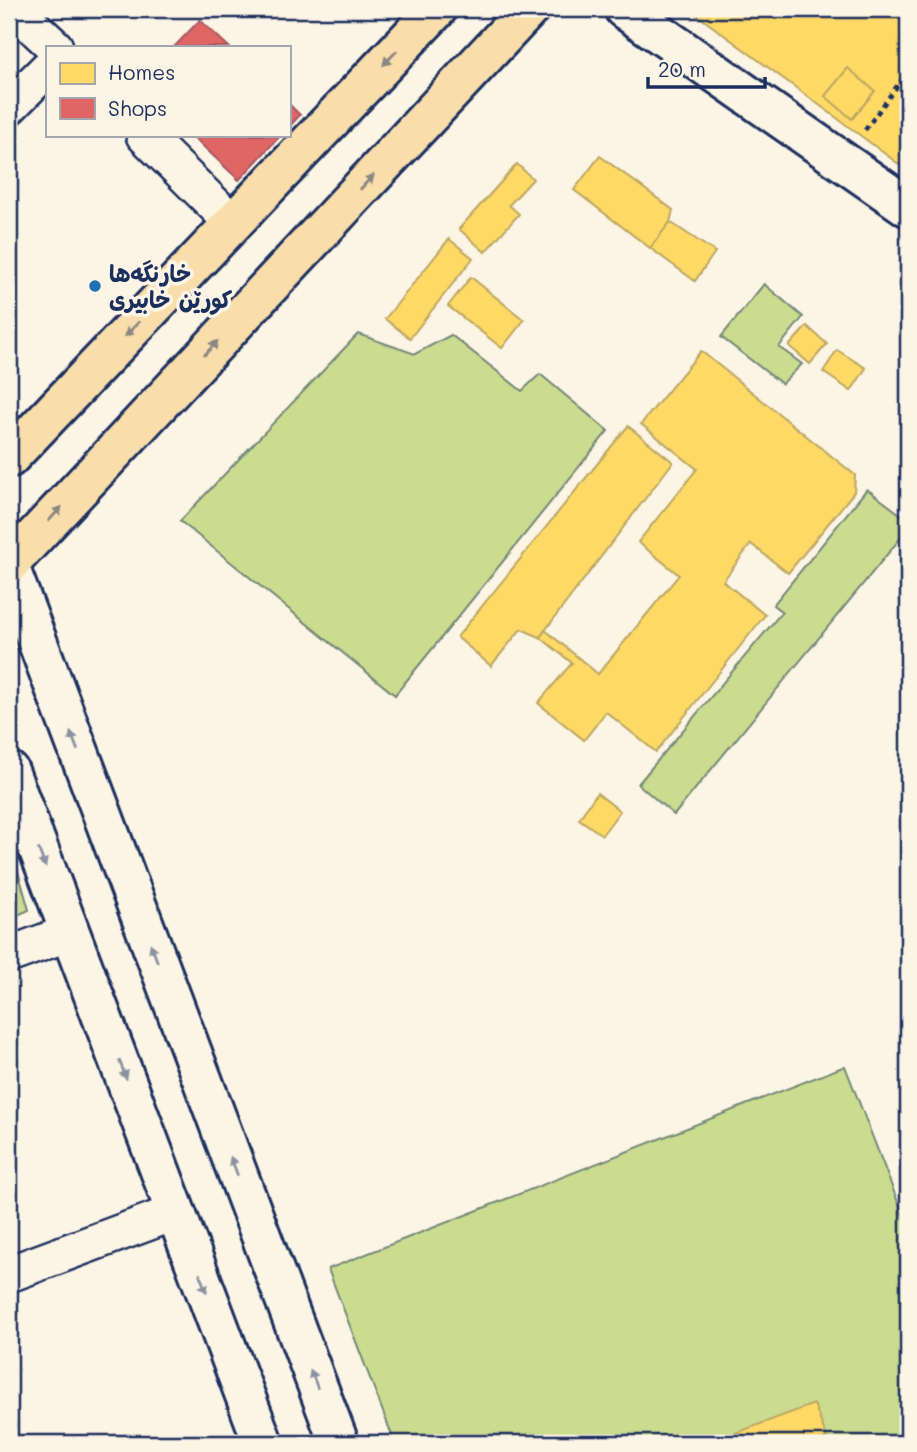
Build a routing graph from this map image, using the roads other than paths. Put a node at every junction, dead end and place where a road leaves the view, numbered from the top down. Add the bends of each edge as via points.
1 (14, 9) edge
2 (437, 9) edge
3 (530, 9) edge
4 (624, 9) edge
5 (54, 46) edge
6 (46, 70) edge
7 (9, 107) edge
8 (145, 136) edge
9 (908, 207) edge
10 (233, 223) junction
11 (9, 458) edge
12 (9, 565) edge
13 (9, 771) edge
14 (71, 932) junction
15 (9, 955) edge
16 (176, 1212) junction
17 (9, 1274) edge
18 (263, 1443) edge
19 (338, 1443) edge

1 - 5 street
2 -> 10 main road
12 -> 3 main road
4 - 9 main road
6 - 7 street
8 - 10 street
10 -> 11 main road
19 -> 12 main road
13 -> 14 main road
14 - 15 street
14 -> 16 main road
16 - 17 street
16 -> 18 main road

